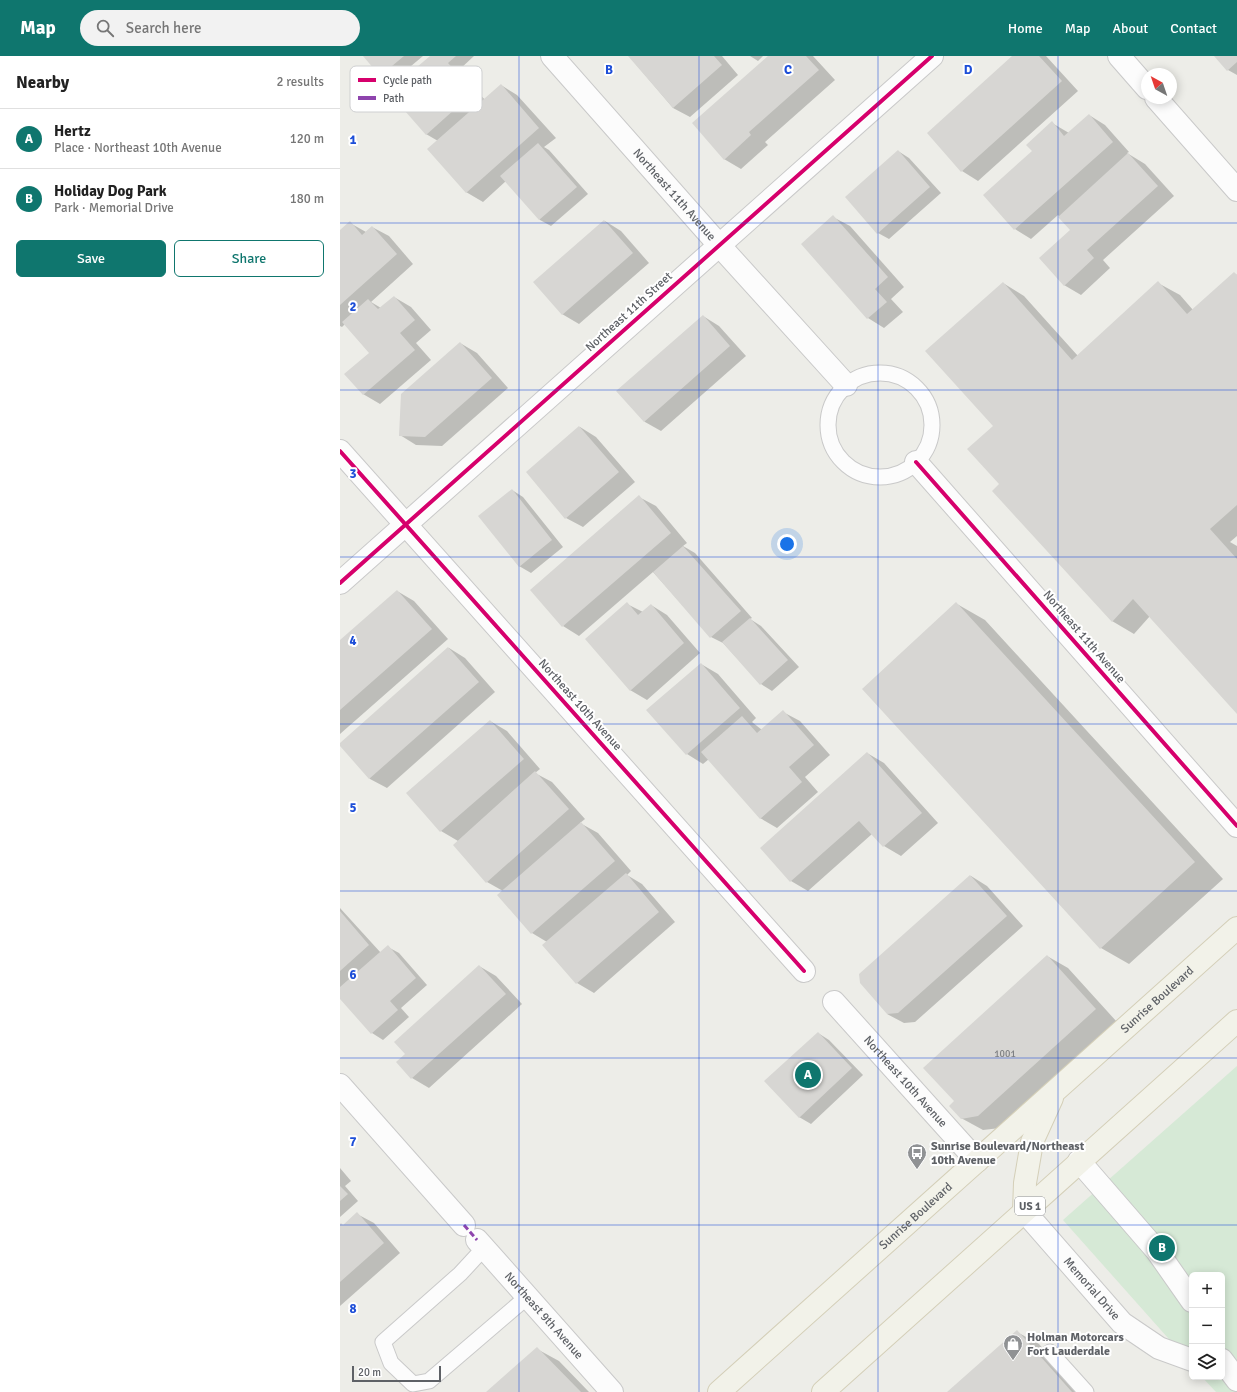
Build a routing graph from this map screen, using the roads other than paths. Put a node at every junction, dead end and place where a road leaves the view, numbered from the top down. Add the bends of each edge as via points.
1 (552, 56) edge
2 (932, 56) edge
3 (1119, 56) edge
4 (1141, 81) edge
5 (1161, 104) edge
6 (1237, 190) edge
7 (719, 245) junction
8 (846, 385) junction
9 (340, 451) edge
10 (916, 462) junction
11 (406, 525) junction
12 (340, 583) edge
13 (1237, 826) edge
14 (1237, 928) edge
15 (804, 971) dead end
16 (834, 1002) dead end
17 (1237, 1021) edge
18 (340, 1085) edge
19 (1056, 1090) junction
20 (977, 1161) junction
21 (1079, 1161) junction
22 (1024, 1212) junction
23 (475, 1238) junction
24 (527, 1297) junction
25 (1189, 1297) edge
26 (1050, 1352) dead end
27 (1189, 1360) edge
28 (1225, 1366) edge
29 (1237, 1380) edge
30 (727, 1388) edge
31 (612, 1392) edge
32 (823, 1392) edge
33 (1086, 1392) edge

1 - 7 street, Northeast 11th Avenue
2 - 7 street, Northeast 11th Street
3 - 4 street
5 - 6 street
7 - 8 street, Northeast 11th Avenue
7 - 11 street, Northeast 11th Street
8 - 10 lane via 862,376 879,373 897,375 912,384 924,397 931,413 932,431 926,448
8 - 10 lane via 829,413 828,430 832,446 842,460 855,470 870,476 887,476 902,471
9 - 11 street, Northeast 10th Avenue
10 - 13 street, Northeast 11th Avenue
11 - 12 street, Northeast 11th Street
11 - 15 street, Northeast 10th Avenue
14 - 19 main road, Sunrise Boulevard
16 - 20 street, Northeast 10th Avenue
17 - 21 main road, US 1
18 - 23 street, Northeast 9th Avenue
19 - 20 main road, Sunrise Boulevard
19 - 22 main road via 1032,1142 1025,1183
20 - 30 main road, Sunrise Boulevard
21 - 22 main road, US 1
21 - 25 street via 1157,1252
22 - 27 street, Memorial Drive via 1122,1323 1159,1348
22 - 32 main road, US 1
23 - 24 street, Northeast 9th Avenue
23 - 24 lane via 460,1274 383,1342 391,1363 413,1384 429,1381
24 - 31 street, Northeast 9th Avenue
26 - 33 lane
28 - 29 street

